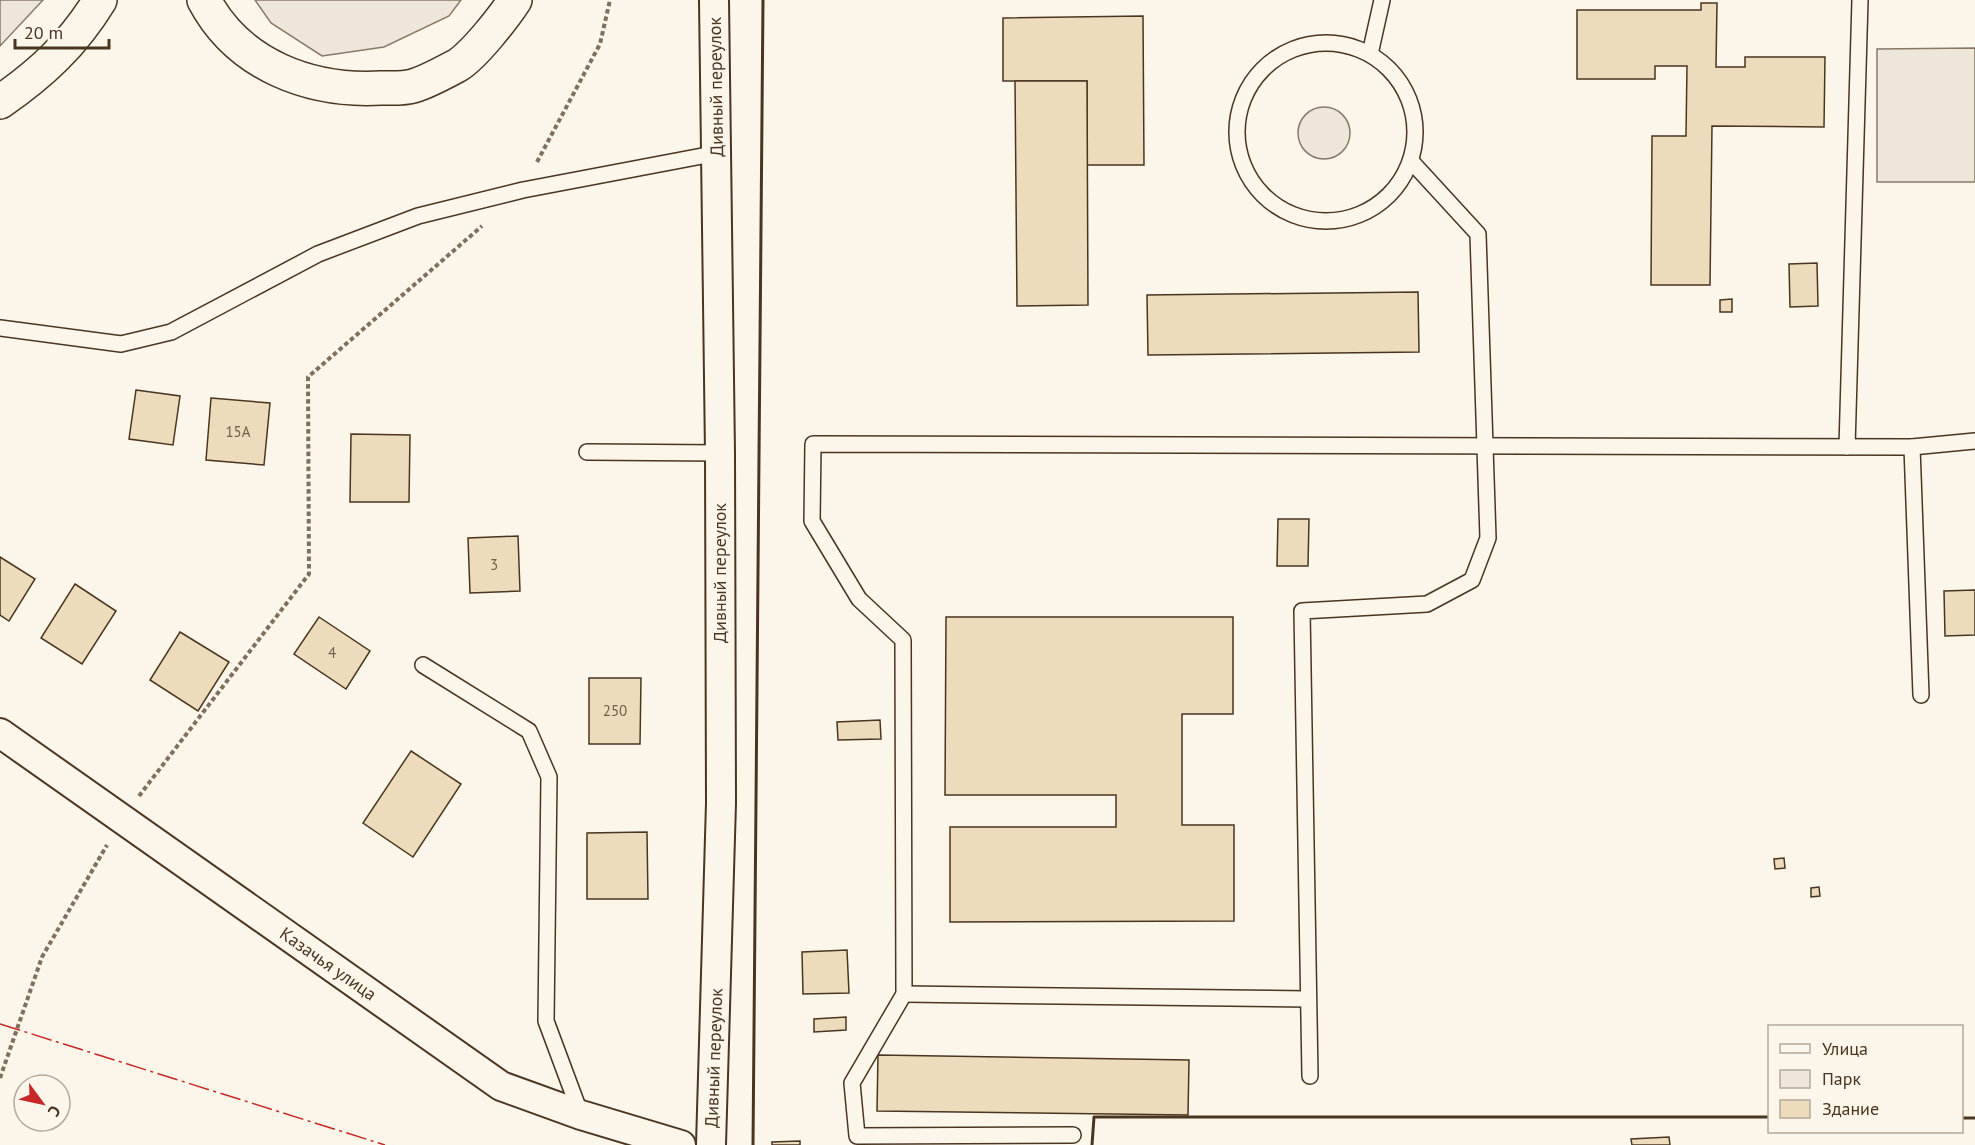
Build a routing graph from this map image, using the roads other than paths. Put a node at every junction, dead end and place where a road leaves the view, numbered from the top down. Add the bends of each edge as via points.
1 (100, 0) edge
2 (204, 0) edge
3 (515, 0) edge
4 (714, 0) edge
5 (1382, 0) edge
6 (1860, 0) edge
7 (1370, 54) junction
8 (0, 102) edge
9 (718, 153) junction
10 (1410, 161) junction
11 (0, 328) edge
12 (1975, 441) edge
13 (1484, 447) junction
14 (1847, 447) junction
15 (1912, 447) junction
16 (587, 452) dead end
17 (720, 453) junction
18 (423, 665) dead end
19 (1921, 695) dead end
20 (0, 733) edge
21 (904, 994) junction
22 (1308, 999) junction
23 (1310, 1076) dead end
24 (581, 1115) junction
25 (1073, 1135) dead end
26 (681, 1145) edge
27 (711, 1145) edge

1 - 8 main road via 86,23 38,76
2 - 3 main road via 212,14 250,53 295,79 348,90 412,86 460,64
4 - 9 street, Дивный переулок
5 - 7 lane
6 - 14 lane
7 - 10 lane via 1394,74 1409,100 1415,130
7 - 10 lane via 1341,44 1310,44 1280,55 1256,75 1241,103 1236,134 1242,164 1258,191 1282,211 1311,221 1343,221 1372,209 1396,189
9 - 11 lane via 523,190 418,216 318,254 171,332 121,344
9 - 17 street, Дивный переулок
10 - 13 lane via 1478,234
12 - 15 lane
13 - 14 lane
13 - 21 lane via 813,444 812,521 859,599 903,640
13 - 22 lane via 1488,538 1472,580 1427,604 1302,611
14 - 15 lane
15 - 19 lane
16 - 17 lane
17 - 27 street, Дивный переулок via 721,803
18 - 24 lane via 529,731 549,777 546,1021
20 - 24 street, Казачья улица via 501,1086
21 - 22 lane
21 - 25 lane via 852,1083 857,1136
22 - 23 lane
24 - 26 street, Казачья улица

